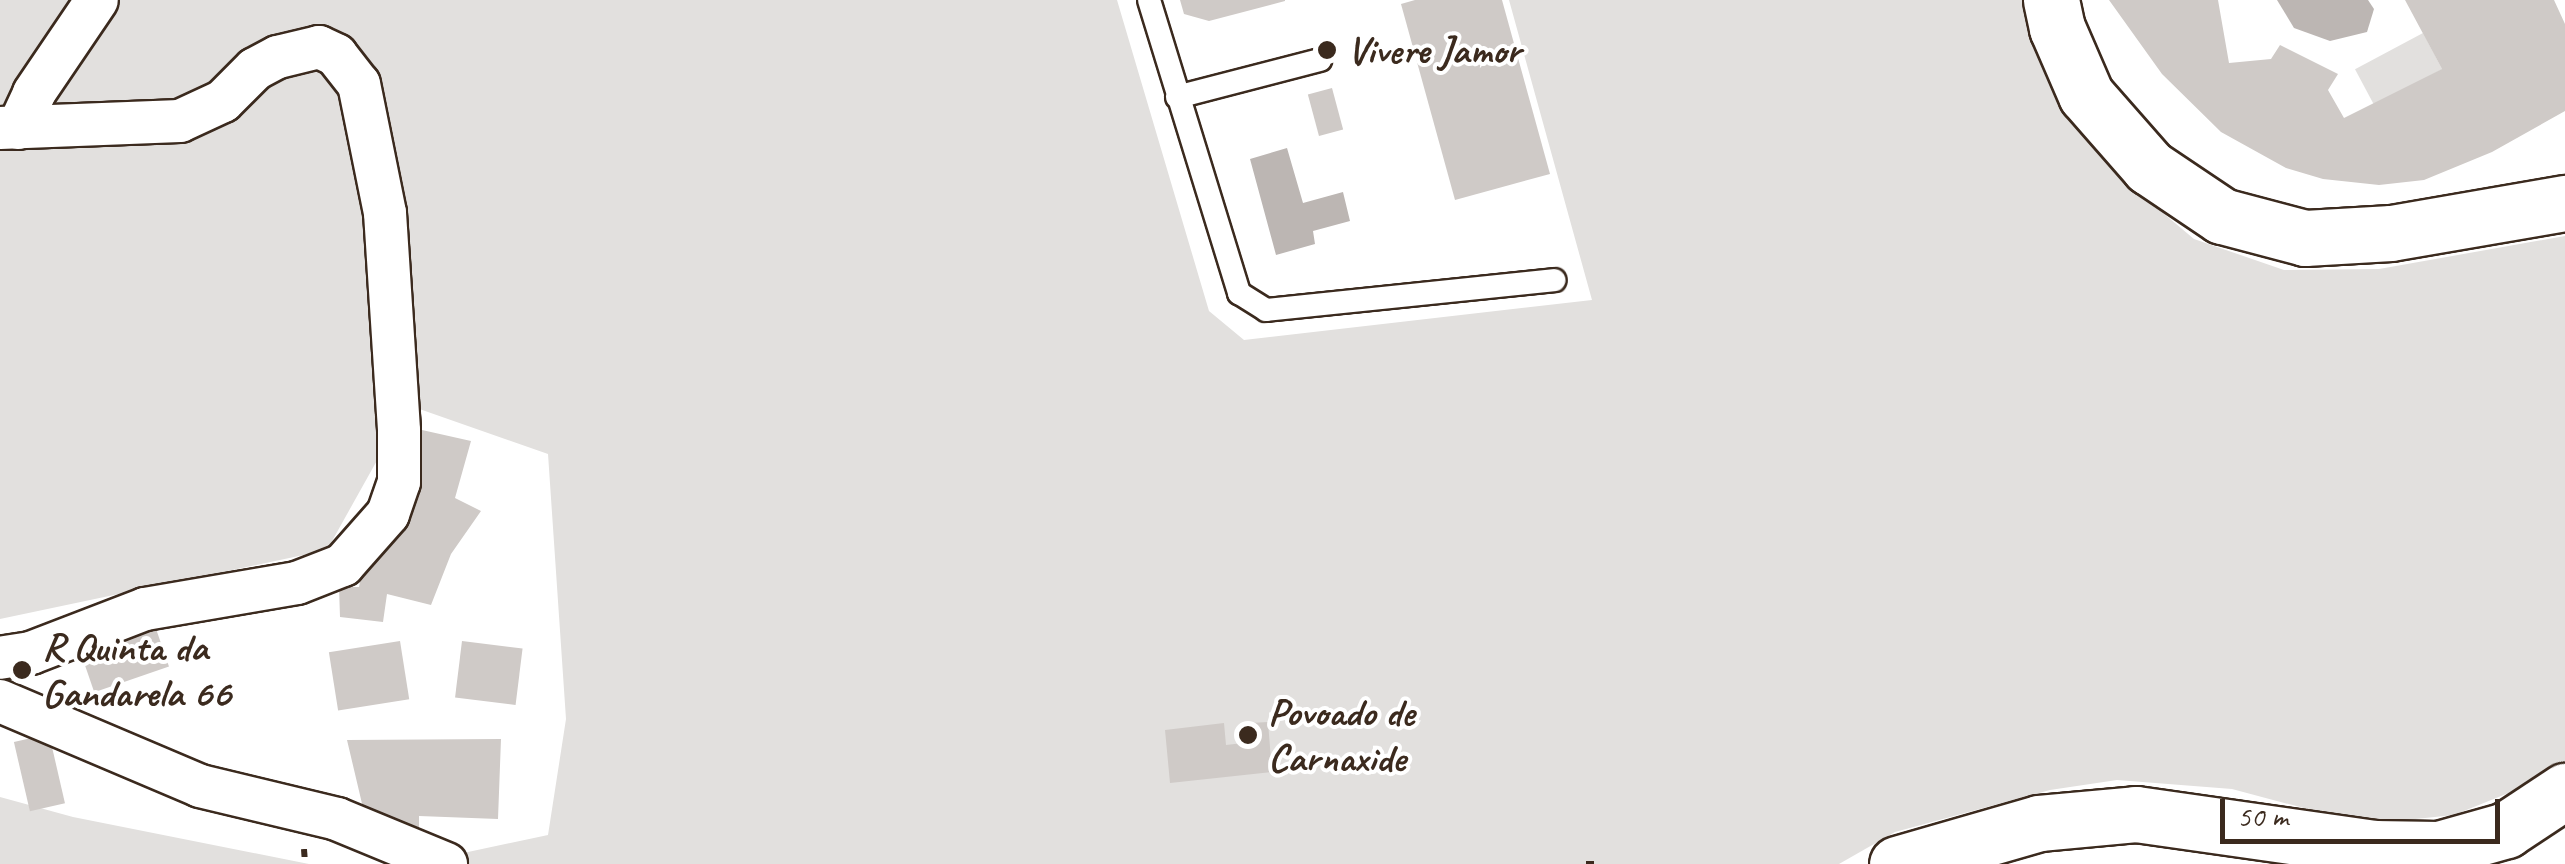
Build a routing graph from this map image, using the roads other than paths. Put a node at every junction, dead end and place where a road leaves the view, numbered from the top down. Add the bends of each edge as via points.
1 (98, 0) edge
2 (1149, 0) edge
3 (2051, 0) edge
4 (1320, 60) dead end
5 (1177, 97) junction
6 (9, 128) edge
7 (2565, 203) edge
8 (1554, 280) dead end
9 (0, 658) edge
10 (0, 701) edge
11 (2565, 791) edge
12 (446, 864) edge
13 (1897, 864) edge

1 - 6 street
2 - 5 lane
3 - 7 street via 2086,95 2149,167 2222,216 2304,238 2391,233
4 - 5 lane
5 - 8 lane via 1240,292 1266,310
6 - 9 street via 180,121 224,101 255,69 278,58 320,47 336,55 359,84 384,213 399,482 388,514 343,566 297,583 145,609 30,654
10 - 12 street via 200,786 337,820
11 - 13 street via 2506,830 2439,849 2374,848 2136,814 2039,823

